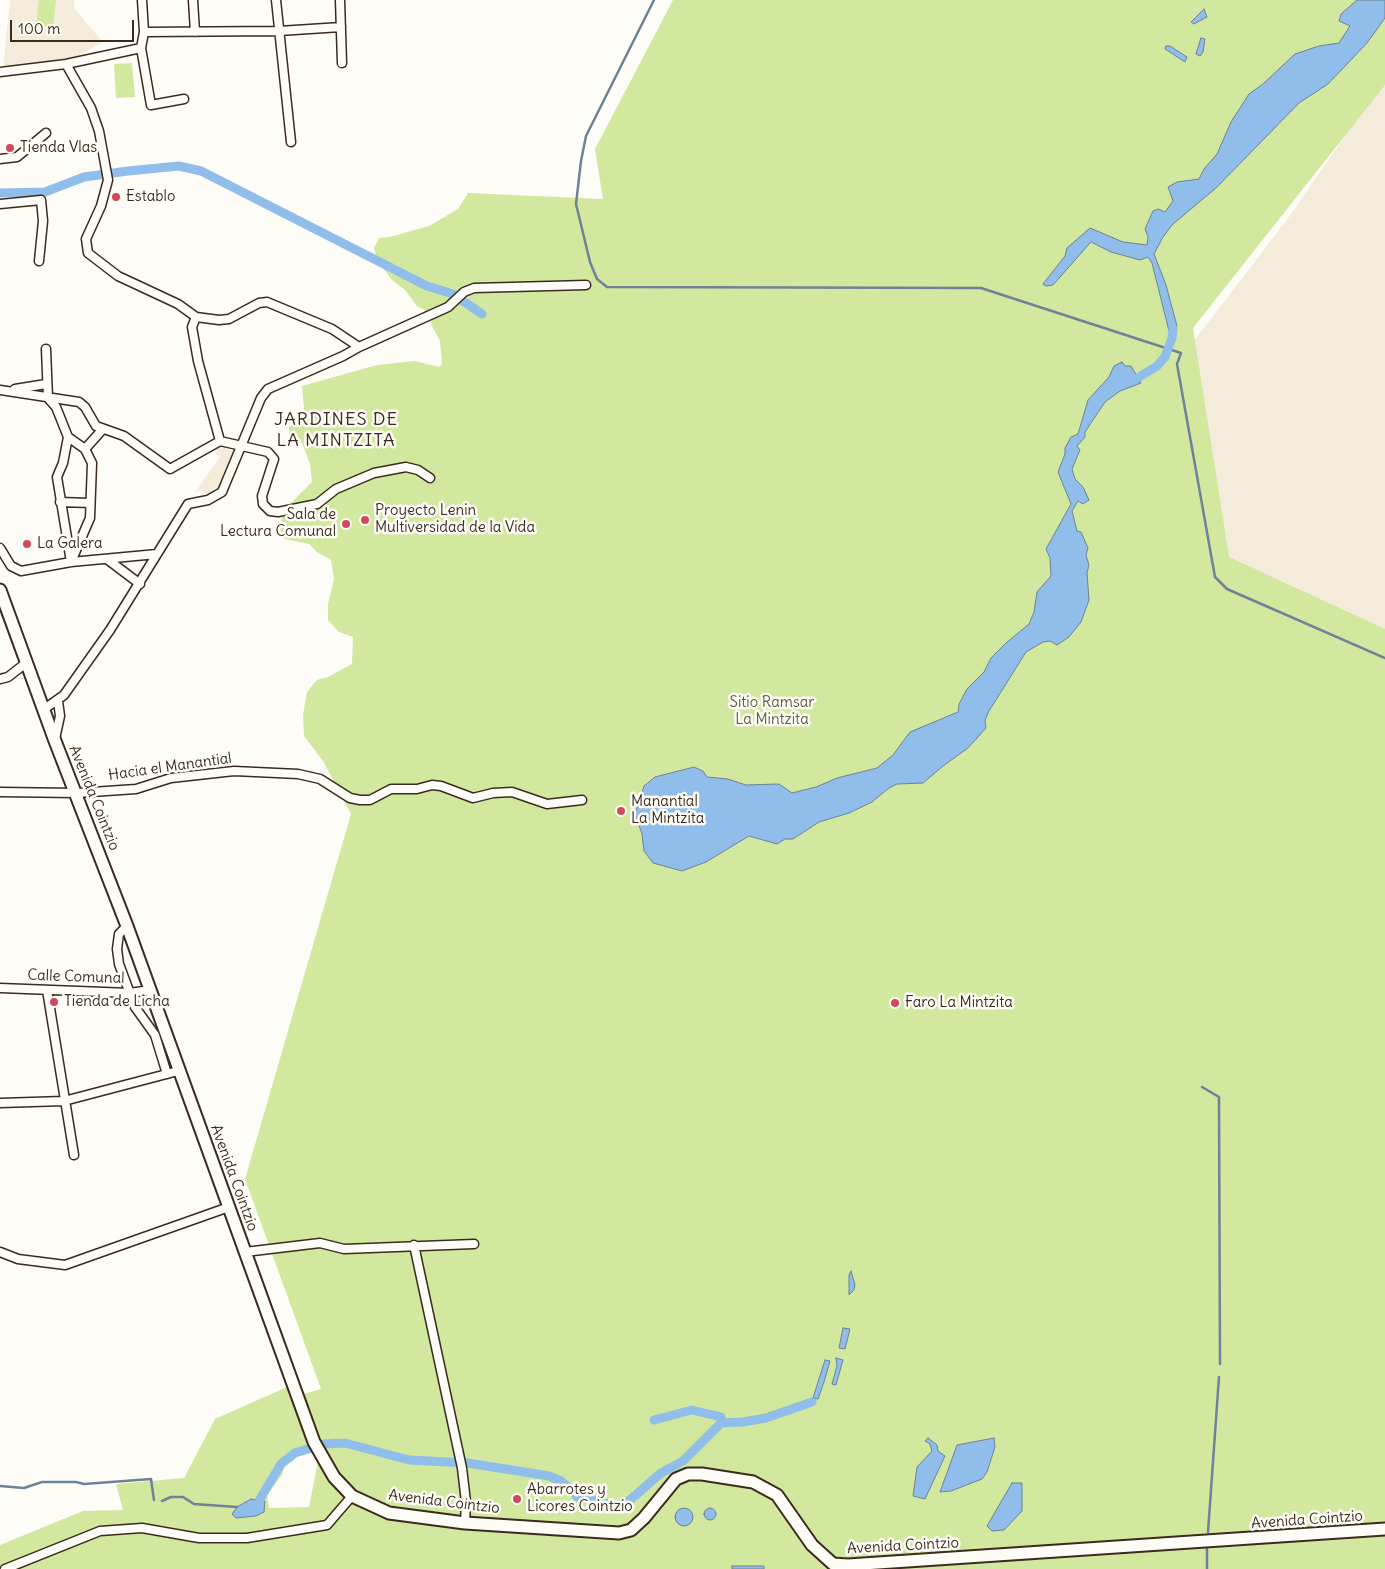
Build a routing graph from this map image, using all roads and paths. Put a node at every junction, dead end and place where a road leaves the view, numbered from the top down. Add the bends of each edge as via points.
1 (142, 0) edge
2 (194, 0) edge
3 (276, 0) edge
4 (340, 0) edge
5 (341, 27) junction
6 (279, 31) junction
7 (144, 32) junction
8 (195, 32) junction
9 (141, 48) junction
10 (342, 63) dead end
11 (66, 64) junction
12 (0, 72) edge
13 (184, 99) dead end
14 (46, 133) dead end
15 (291, 142) dead end
16 (0, 159) edge
17 (0, 204) edge
18 (39, 261) dead end
19 (586, 285) dead end
20 (196, 317) junction
21 (359, 347) junction
22 (46, 349) dead end
23 (46, 384) junction
24 (4, 390) edge
25 (48, 398) junction
26 (102, 430) junction
27 (68, 437) junction
28 (220, 441) junction
29 (242, 446) junction
30 (85, 449) junction
31 (430, 478) dead end
32 (60, 502) junction
33 (90, 502) junction
34 (0, 548) edge
35 (157, 554) junction
36 (107, 559) junction
37 (71, 562) junction
38 (140, 584) junction
39 (0, 590) edge
40 (26, 663) junction
41 (0, 679) edge
42 (58, 701) junction
43 (44, 710) junction
44 (55, 741) junction
45 (0, 792) edge
46 (77, 793) junction
47 (582, 800) dead end
48 (128, 926) junction
49 (0, 988) edge
50 (47, 990) junction
51 (150, 990) junction
52 (130, 993) junction
53 (173, 1073) junction
54 (64, 1101) junction
55 (0, 1102) edge
56 (74, 1154) dead end
57 (229, 1207) junction
58 (474, 1244) dead end
59 (414, 1245) junction
60 (0, 1252) edge
61 (245, 1252) junction
62 (352, 1496) junction
63 (466, 1523) junction
64 (1385, 1529) edge
65 (5, 1569) edge

1 - 7 street
2 - 8 street
3 - 6 street
4 - 5 street
5 - 6 street
5 - 10 street
6 - 8 street
6 - 15 street
7 - 8 street
7 - 9 street
9 - 11 street
9 - 13 street via 151,105
11 - 12 street
11 - 20 street via 91,108 99,131 106,174 100,206 86,239 88,253 118,276 178,304
14 - 16 street via 17,157
17 - 18 street via 41,200 43,221
19 - 21 street via 474,288 448,307
20 - 21 street via 219,320 267,302 332,329
20 - 28 street via 192,327 198,361
21 - 29 street via 268,388 260,398
22 - 23 street
23 - 24 street
23 - 25 street
24 - 25 street
25 - 26 street via 79,402
25 - 27 street via 56,407
26 - 28 street via 124,436 170,469
26 - 30 street
27 - 30 street
27 - 32 street via 57,476
28 - 29 street
29 - 31 street via 268,452 274,459 262,496 263,504 270,511 317,504 336,489 374,473 406,467
29 - 35 street via 222,492 208,500 188,504
30 - 33 street via 92,463
32 - 33 street
32 - 37 street
33 - 37 street via 87,530
34 - 37 street via 10,566 21,571
35 - 36 street
35 - 38 street
36 - 37 street
36 - 38 street
38 - 42 street
39 - 40 main road, Avenida Cointzio
40 - 41 street
40 - 43 main road, Avenida Cointzio
42 - 43 street
42 - 44 street via 60,716
43 - 44 main road, Avenida Cointzio
44 - 46 main road, Avenida Cointzio
45 - 46 street, Hacia el Manantial
46 - 47 street, Hacia el Manantial via 136,789 171,778 234,771 298,774 320,779 350,798 360,800 370,800 391,789 432,786 441,786 473,798 512,792 547,804
46 - 48 main road, Avenida Cointzio
48 - 51 main road, Avenida Cointzio
48 - 52 street via 119,934 117,949
49 - 50 street, Calle Comunal
50 - 52 street, Calle Comunal
50 - 54 street
51 - 52 street, Calle Comunal
51 - 53 main road, Avenida Cointzio
52 - 53 street
53 - 54 street
53 - 57 main road, Avenida Cointzio
54 - 55 street
54 - 56 street
57 - 60 street via 65,1265 18,1260
57 - 61 main road, Avenida Cointzio
58 - 59 street
59 - 61 street via 344,1249 320,1243
59 - 63 street via 462,1468
61 - 62 main road, Avenida Cointzio via 316,1446 334,1477
62 - 63 main road, Avenida Cointzio via 390,1513
62 - 65 street via 327,1525 247,1538 199,1538 142,1528 100,1531
63 - 64 main road, Avenida Cointzio via 619,1533 630,1530 644,1518 676,1479 688,1474 702,1474 754,1482 777,1495 812,1545 833,1564

